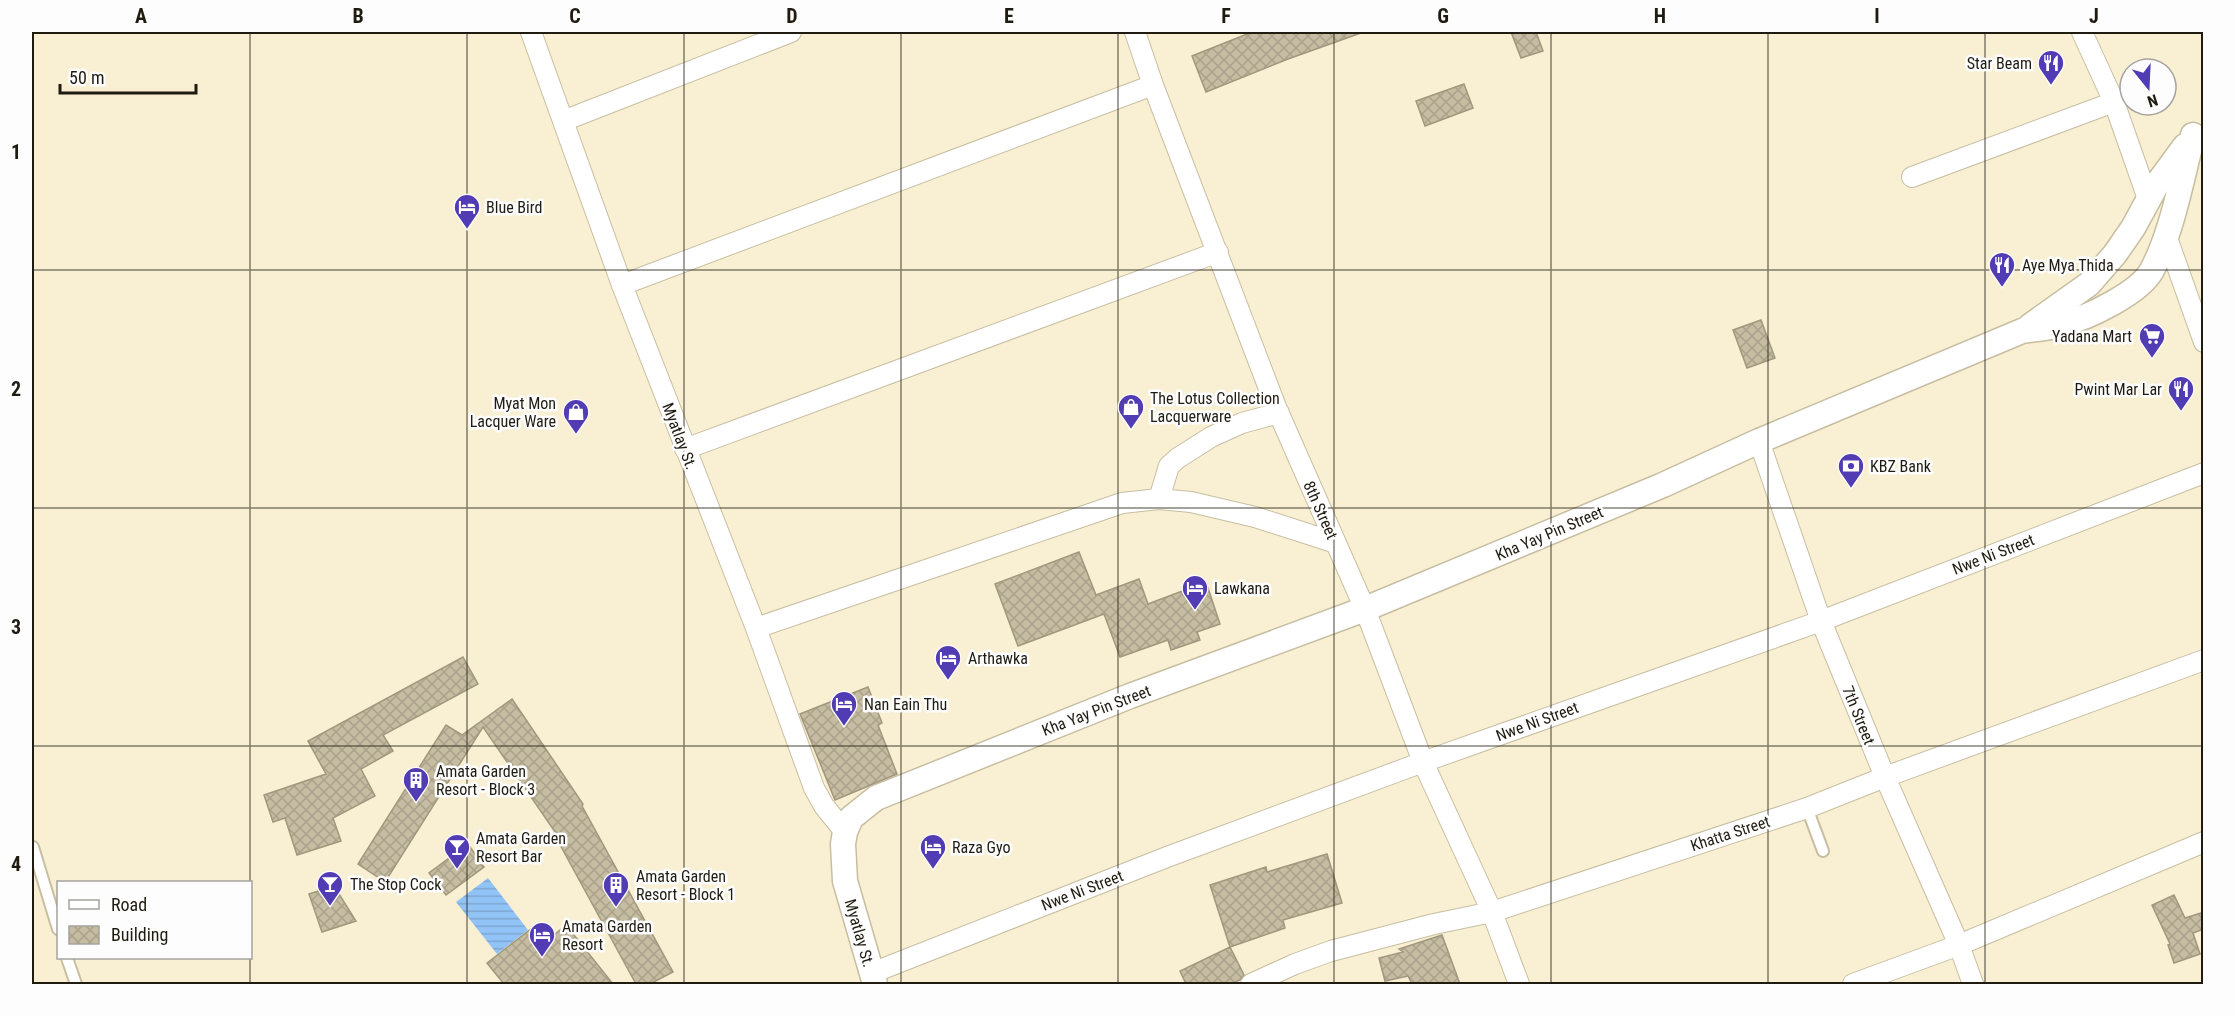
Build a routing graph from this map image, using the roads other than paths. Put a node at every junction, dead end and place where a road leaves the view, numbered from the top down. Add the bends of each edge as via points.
1 (531, 32) edge
2 (792, 32) edge
3 (1135, 32) edge
4 (2082, 32) edge
5 (1153, 84) junction
6 (2114, 102) junction
7 (563, 121) junction
8 (2198, 129) edge
9 (1912, 177) dead end
10 (2148, 199) junction
11 (2166, 235) junction
12 (1218, 252) junction
13 (622, 285) junction
14 (2198, 309) edge
15 (2022, 331) junction
16 (2204, 342) edge
17 (1279, 412) junction
18 (1759, 441) junction
19 (685, 449) junction
20 (2204, 473) edge
21 (1159, 499) junction
22 (1336, 543) junction
23 (1365, 609) junction
24 (1821, 621) junction
25 (756, 628) junction
26 (2204, 660) edge
27 (1424, 762) junction
28 (1885, 777) junction
29 (1807, 807) junction
30 (845, 832) junction
31 (2204, 842) edge
32 (33, 847) dead end
33 (1823, 851) dead end
34 (1492, 912) junction
35 (57, 926) edge
36 (1959, 945) junction
37 (68, 959) edge
38 (872, 981) edge
39 (76, 984) edge
40 (1251, 984) edge
41 (1519, 984) edge
42 (1853, 984) edge
43 (1973, 984) edge

1 - 7 street, Myatlay St.
2 - 7 street
3 - 5 street, 8th Street
4 - 6 street
5 - 12 street, 8th Street
5 - 13 street
6 - 9 street
6 - 10 street
7 - 13 street, Myatlay St.
8 - 10 street
8 - 11 street, Kha Yay Pin Street
10 - 15 street via 2115,254 2089,284
11 - 14 street
11 - 15 street, Kha Yay Pin Street via 2151,272 2115,302 2079,320
12 - 17 street, 8th Street
12 - 19 street
13 - 19 street, Myatlay St.
14 - 16 street
15 - 18 street, Kha Yay Pin Street
17 - 21 street via 1211,437 1178,458 1169,466
17 - 22 street, 8th Street
18 - 23 street, Kha Yay Pin Street via 1664,485
18 - 24 street, 7th Street
19 - 25 street, Myatlay St.
20 - 24 street, Nwe Ni Street
21 - 22 street via 1255,517
21 - 25 street via 1122,503
22 - 23 street, 8th Street
23 - 27 street, 8th Street
23 - 30 street, Kha Yay Pin Street via 893,789 864,806 851,818
24 - 27 street, Nwe Ni Street
24 - 28 street, 7th Street
25 - 30 street, Myatlay St. via 814,788
26 - 28 street, Khatta Street
27 - 34 street, 8th Street
27 - 38 street, Nwe Ni Street via 1145,866
28 - 29 street, Khatta Street
28 - 36 street, 7th Street
29 - 33 lane
29 - 34 street, Khatta Street
30 - 38 street, Myatlay St. via 845,881
31 - 36 street
32 - 35 lane
34 - 40 street, Khatta Street via 1331,951
34 - 41 street, 8th Street
36 - 42 street
36 - 43 street, 7th Street
37 - 39 lane

